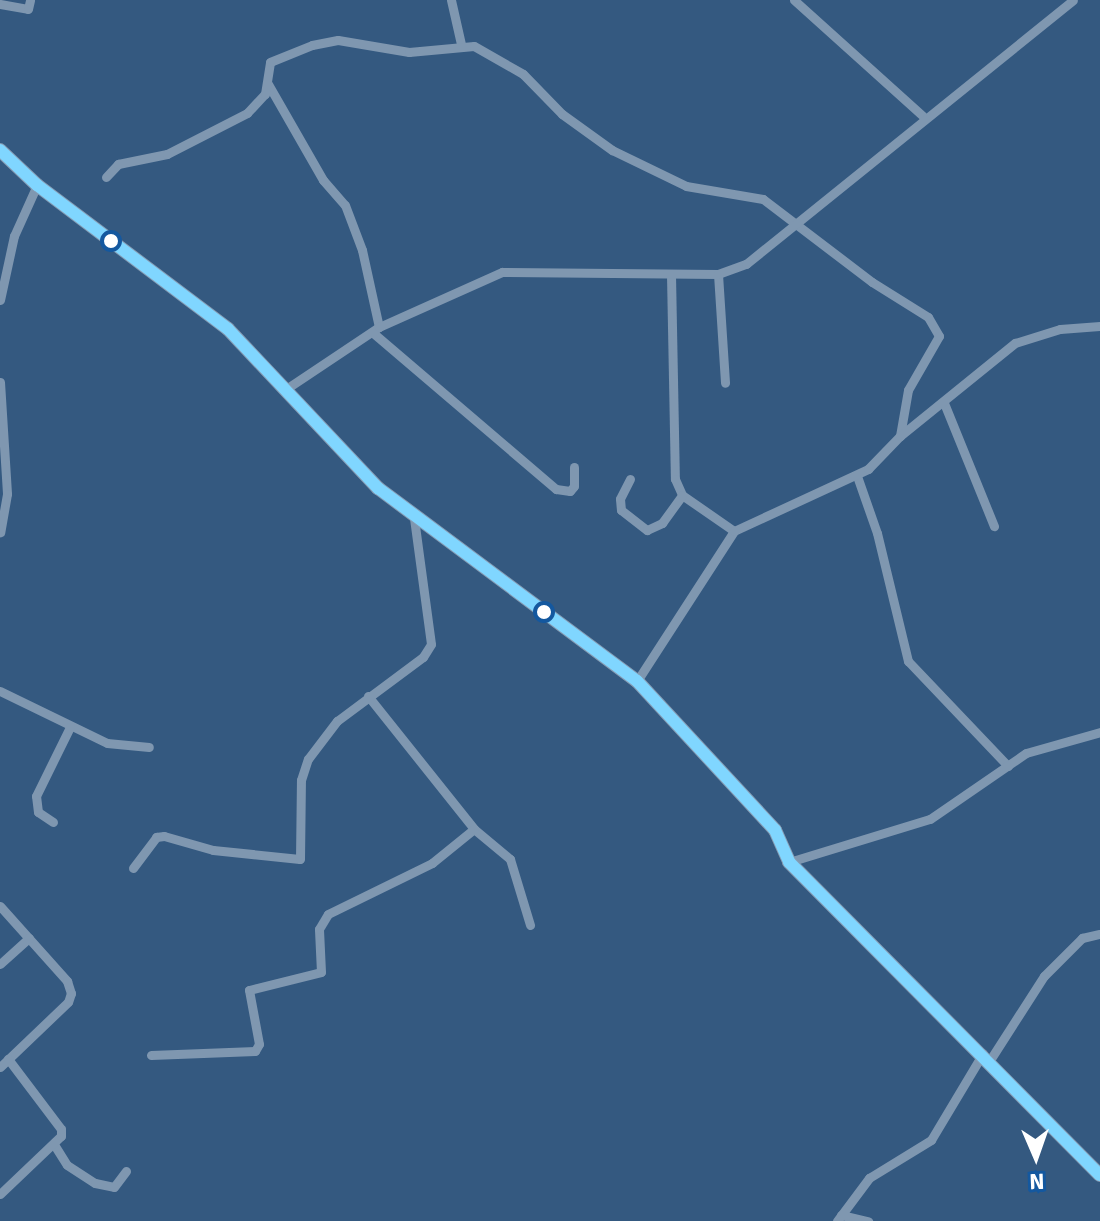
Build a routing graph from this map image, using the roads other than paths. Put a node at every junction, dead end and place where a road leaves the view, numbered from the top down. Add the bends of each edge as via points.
1 (30, 0) edge
2 (451, 0) edge
3 (794, 0) edge
4 (1073, 0) edge
5 (0, 4) edge
6 (461, 44) junction
7 (268, 84) junction
8 (923, 116) junction
9 (0, 150) edge
10 (106, 177) dead end
11 (37, 185) junction
12 (794, 221) junction
13 (718, 274) junction
14 (671, 275) junction
15 (0, 300) edge
16 (1100, 326) edge
17 (376, 329) junction
18 (0, 382) edge
19 (725, 383) dead end
20 (286, 389) junction
21 (944, 403) junction
22 (900, 436) junction
23 (574, 467) dead end
24 (857, 476) junction
25 (630, 479) dead end
26 (682, 495) junction
27 (414, 518) junction
28 (994, 526) dead end
29 (734, 531) junction
30 (0, 532) edge
31 (637, 681) junction
32 (0, 691) edge
33 (368, 696) junction
34 (70, 727) junction
35 (1100, 732) edge
36 (149, 747) dead end
37 (1008, 766) junction
38 (53, 822) dead end
39 (474, 829) junction
40 (789, 862) junction
41 (133, 868) dead end
42 (0, 906) edge
43 (530, 925) dead end
44 (1100, 934) edge
45 (29, 938) junction
46 (0, 964) edge
47 (151, 1055) dead end
48 (986, 1056) junction
49 (8, 1059) junction
50 (0, 1067) edge
51 (55, 1146) junction
52 (126, 1171) dead end
53 (1100, 1175) edge
54 (0, 1194) edge
55 (839, 1218) edge
56 (868, 1221) edge

1 - 5 street via 28,9
2 - 6 street
3 - 8 street
4 - 8 street
6 - 7 street via 409,52 338,40 312,45 270,62
6 - 12 street via 488,51 516,69 562,114 628,159 686,186 753,195
7 - 10 street via 254,108 238,119 167,154 118,164
7 - 17 street via 323,180 345,205 362,250
8 - 12 street
9 - 11 street
11 - 15 street via 14,236
11 - 20 street via 189,297
12 - 13 street via 746,264
12 - 22 street via 938,328 937,343 904,401
13 - 14 street
13 - 19 street
14 - 17 street via 502,272
14 - 26 street via 673,465
16 - 21 street via 1060,329 1015,343
17 - 20 street
17 - 23 street via 556,489 570,491
18 - 30 street via 7,494
20 - 27 street via 363,475
21 - 22 street
21 - 28 street
22 - 24 street
24 - 29 street
24 - 37 street via 877,533 908,661
25 - 26 street via 620,499 621,510 647,530 662,523
26 - 29 street
27 - 31 street
27 - 33 street via 431,644 423,657
29 - 31 street
31 - 40 street via 775,830
32 - 34 street
33 - 39 street
33 - 41 street via 323,735 308,759 301,780 300,859 213,850 164,836 156,837
34 - 36 street via 107,743
34 - 38 street via 36,796 38,812
35 - 37 street via 1034,748
37 - 40 street via 930,819
39 - 43 street via 500,848 515,868
39 - 47 street via 432,863 328,914 319,929 321,972 249,990 259,1044 255,1051
40 - 48 street
42 - 45 street
44 - 48 street via 1082,938 1044,976
45 - 46 street
45 - 49 street via 71,993 68,1002
48 - 53 street
48 - 55 street via 931,1140 869,1178
49 - 50 street
49 - 51 street via 61,1129
51 - 52 street via 67,1165 95,1183 114,1187
51 - 54 street
55 - 56 street

